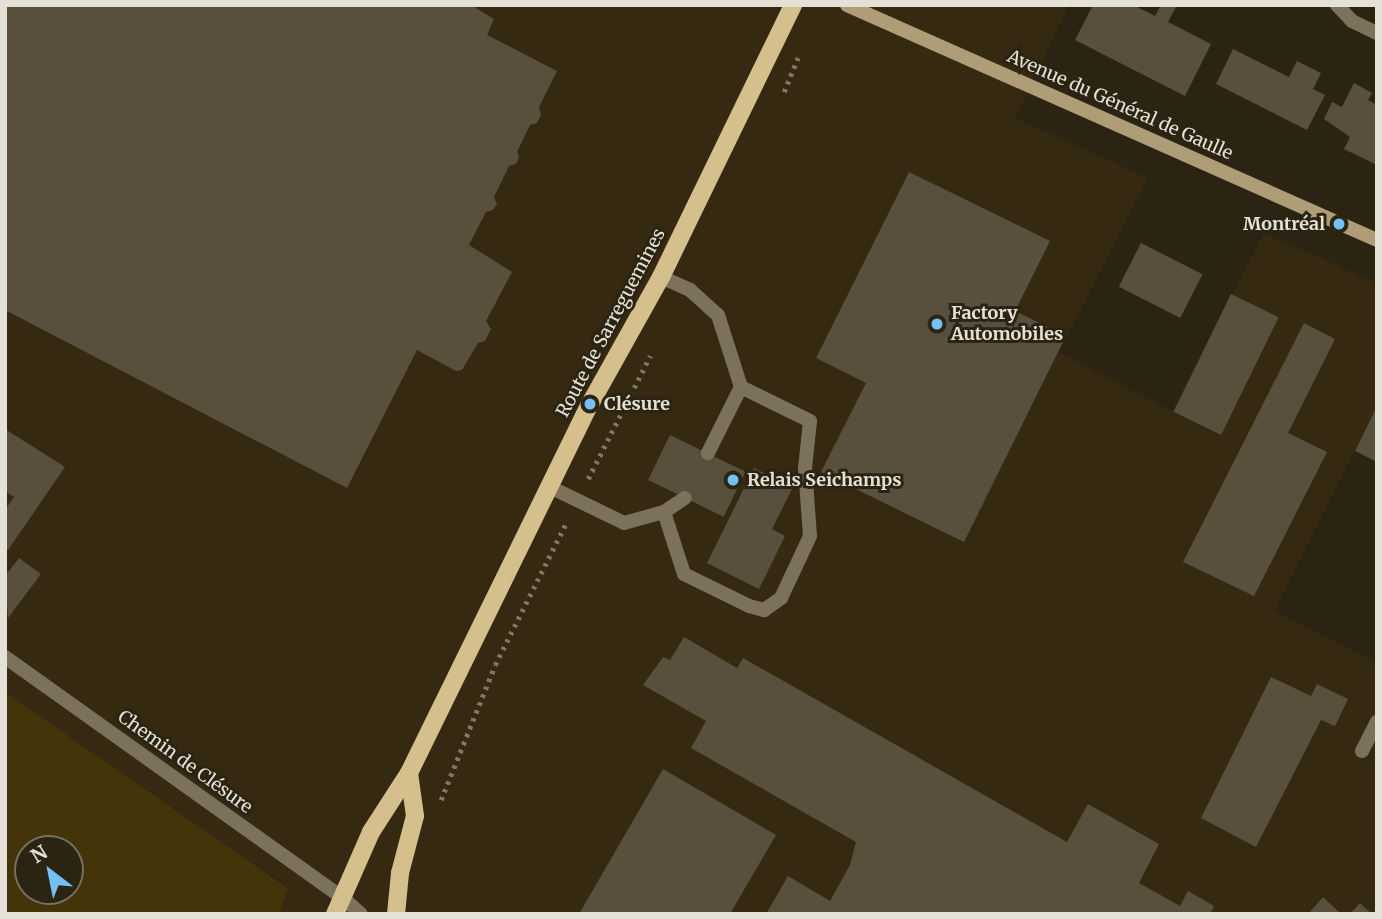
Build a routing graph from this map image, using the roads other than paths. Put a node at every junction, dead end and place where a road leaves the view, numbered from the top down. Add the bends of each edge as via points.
1 (793, 5) edge
2 (847, 5) edge
3 (1337, 5) edge
4 (1377, 33) edge
5 (1377, 240) edge
6 (661, 276) junction
7 (741, 387) junction
8 (708, 453) dead end
9 (550, 487) junction
10 (685, 498) dead end
11 (664, 512) junction
12 (5, 657) edge
13 (1377, 722) edge
14 (1362, 751) dead end
15 (409, 773) junction
16 (339, 906) edge
17 (361, 914) edge
18 (396, 914) edge

1 - 6 main road, Route de Sarreguemines
2 - 5 street, Avenue du Général de Gaulle
3 - 4 street via 1352,21
6 - 7 street via 690,290 718,315
6 - 9 main road, Route de Sarreguemines
7 - 8 street
7 - 11 street via 810,421 805,468 810,536 782,597 764,610 684,574
9 - 11 street via 624,523
9 - 15 main road, Route de Sarreguemines
10 - 11 street
12 - 16 street, Chemin de Clésure
13 - 14 street
15 - 16 main road, Route de Sarreguemines via 371,832
15 - 18 main road via 415,816 400,873
16 - 17 street, Chemin de Clésure

